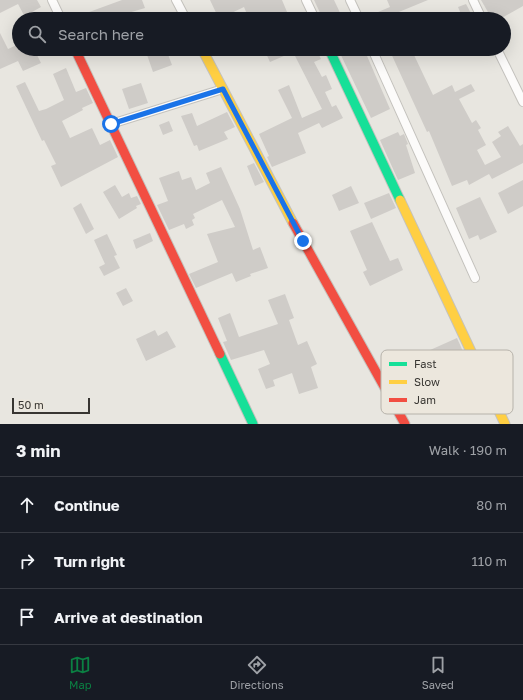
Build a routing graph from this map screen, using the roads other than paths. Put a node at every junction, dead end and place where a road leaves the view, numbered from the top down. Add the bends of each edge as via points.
1 (52, 0) edge
2 (176, 0) edge
3 (306, 0) edge
4 (350, 0) edge
5 (473, 0) edge
6 (58, 12) edge
7 (182, 12) edge
8 (312, 12) edge
9 (356, 12) edge
10 (479, 12) edge
11 (78, 56) edge
12 (206, 56) edge
13 (332, 56) edge
14 (375, 56) edge
15 (500, 56) edge
16 (223, 89) junction
17 (523, 102) edge
18 (111, 124) junction
19 (475, 278) dead end
20 (470, 350) edge
21 (381, 381) edge
22 (399, 414) edge
23 (500, 414) edge
24 (253, 424) edge
25 (405, 424) edge
26 (505, 424) edge

1 - 6 street
2 - 7 street
3 - 8 street
4 - 9 street
5 - 10 street
11 - 18 street
12 - 16 street
13 - 20 street
14 - 19 street
15 - 17 street
16 - 18 street
16 - 21 street via 306,247
18 - 24 street
22 - 25 street
23 - 26 street

